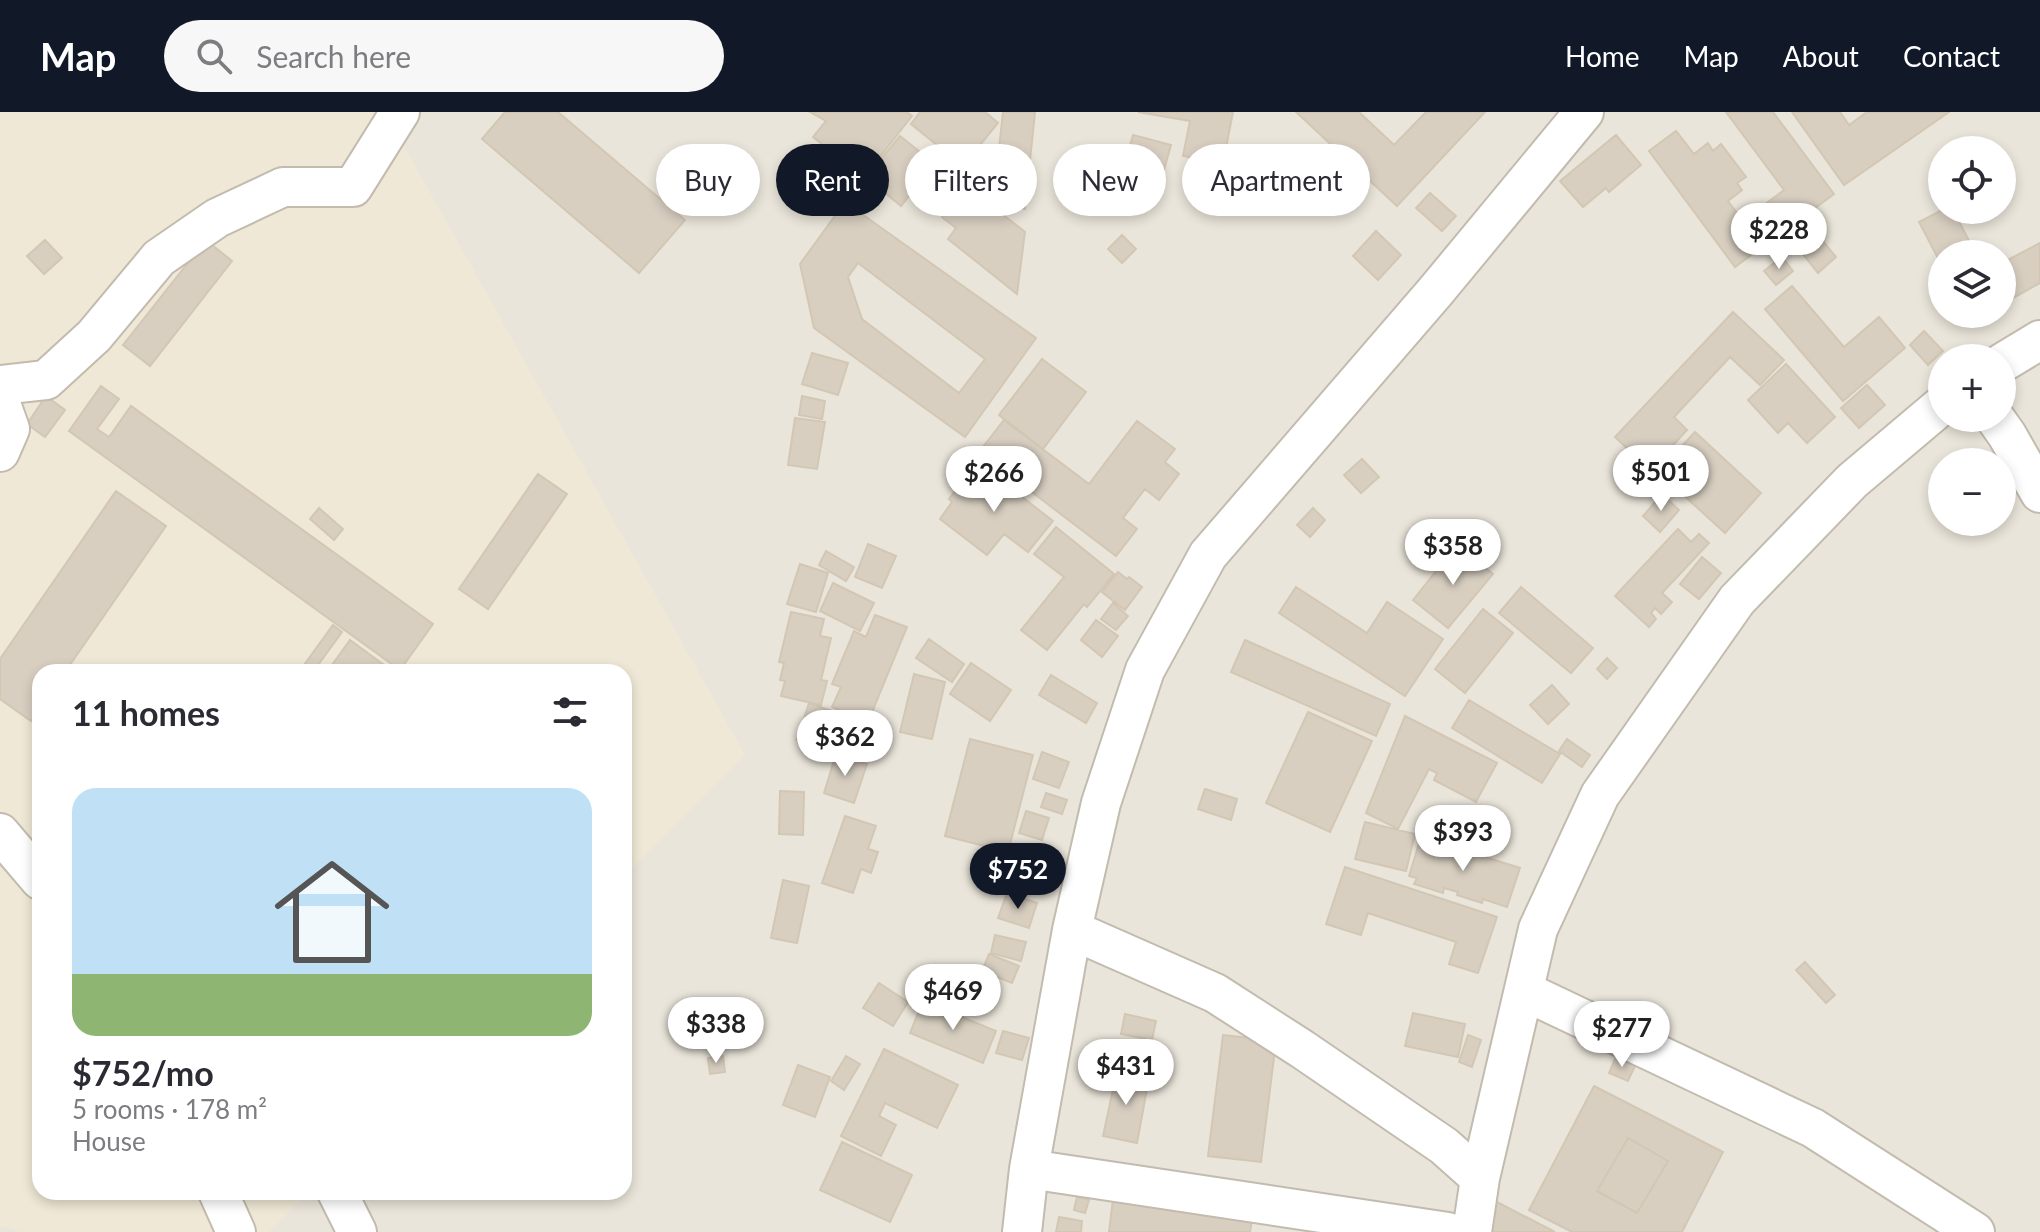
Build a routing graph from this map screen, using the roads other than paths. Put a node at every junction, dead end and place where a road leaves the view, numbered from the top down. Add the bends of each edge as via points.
1 (400, 112) edge
2 (1584, 112) edge
3 (2040, 340) edge
4 (2016, 355) edge
5 (0, 385) edge
6 (0, 401) edge
7 (1928, 417) edge
8 (2005, 432) edge
9 (0, 452) edge
10 (2040, 493) edge
11 (0, 833) edge
12 (32, 871) edge
13 (1072, 930) junction
14 (1524, 991) junction
15 (1029, 1169) junction
16 (1480, 1178) junction
17 (222, 1200) edge
18 (341, 1200) edge
19 (236, 1232) edge
20 (357, 1232) edge
21 (1022, 1232) edge
22 (1448, 1232) edge
23 (1472, 1232) edge
24 (1975, 1232) edge

1 - 5 street via 353,187 283,187 217,218 159,258 94,336 46,380
2 - 13 street via 1208,555 1145,670 1101,803
3 - 4 street
6 - 9 street via 10,429
7 - 14 street via 1852,481 1737,600 1600,795 1538,929
8 - 10 street
11 - 12 street
13 - 15 street
13 - 16 street via 1215,993 1444,1146
14 - 16 street
14 - 24 street via 1813,1128
15 - 21 street
15 - 22 street
16 - 23 street
17 - 19 street
18 - 20 street

